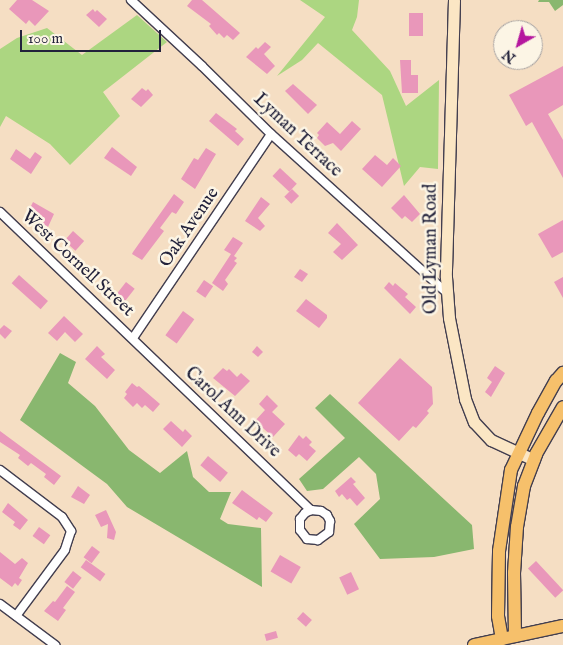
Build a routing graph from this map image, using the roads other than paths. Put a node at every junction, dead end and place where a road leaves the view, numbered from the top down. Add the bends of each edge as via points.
1 (131, 0) edge
2 (454, 0) edge
3 (271, 134) junction
4 (0, 212) edge
5 (446, 292) junction
6 (133, 338) junction
7 (563, 373) edge
8 (563, 407) edge
9 (518, 453) junction
10 (534, 460) junction
11 (0, 470) edge
12 (311, 510) junction
13 (0, 604) edge
14 (16, 616) junction
15 (563, 626) edge
16 (516, 640) edge
17 (502, 642) edge
18 (55, 645) edge
19 (474, 645) edge

1 - 3 street, Lyman Terrace
2 - 5 main road, Old Lyman Road
3 - 5 street, Lyman Terrace
3 - 6 street, Oak Avenue
4 - 6 street, West Cornell Street
5 - 9 main road, Old Lyman Road via 457,364 471,416 484,434
6 - 12 street, Carol Ann Drive
7 - 9 main road
8 - 10 main road
9 - 10 main road, Old Lyman Road
9 - 17 main road via 511,470 501,527 498,616
10 - 16 main road via 524,486 517,527 514,573
11 - 14 street via 62,516 71,531 65,550
12 - 12 street, Carol Ann Drive via 302,516 299,527 307,539 318,540 329,532 330,522 321,511
13 - 14 street
14 - 18 street
15 - 16 main road
16 - 17 main road
17 - 19 main road

